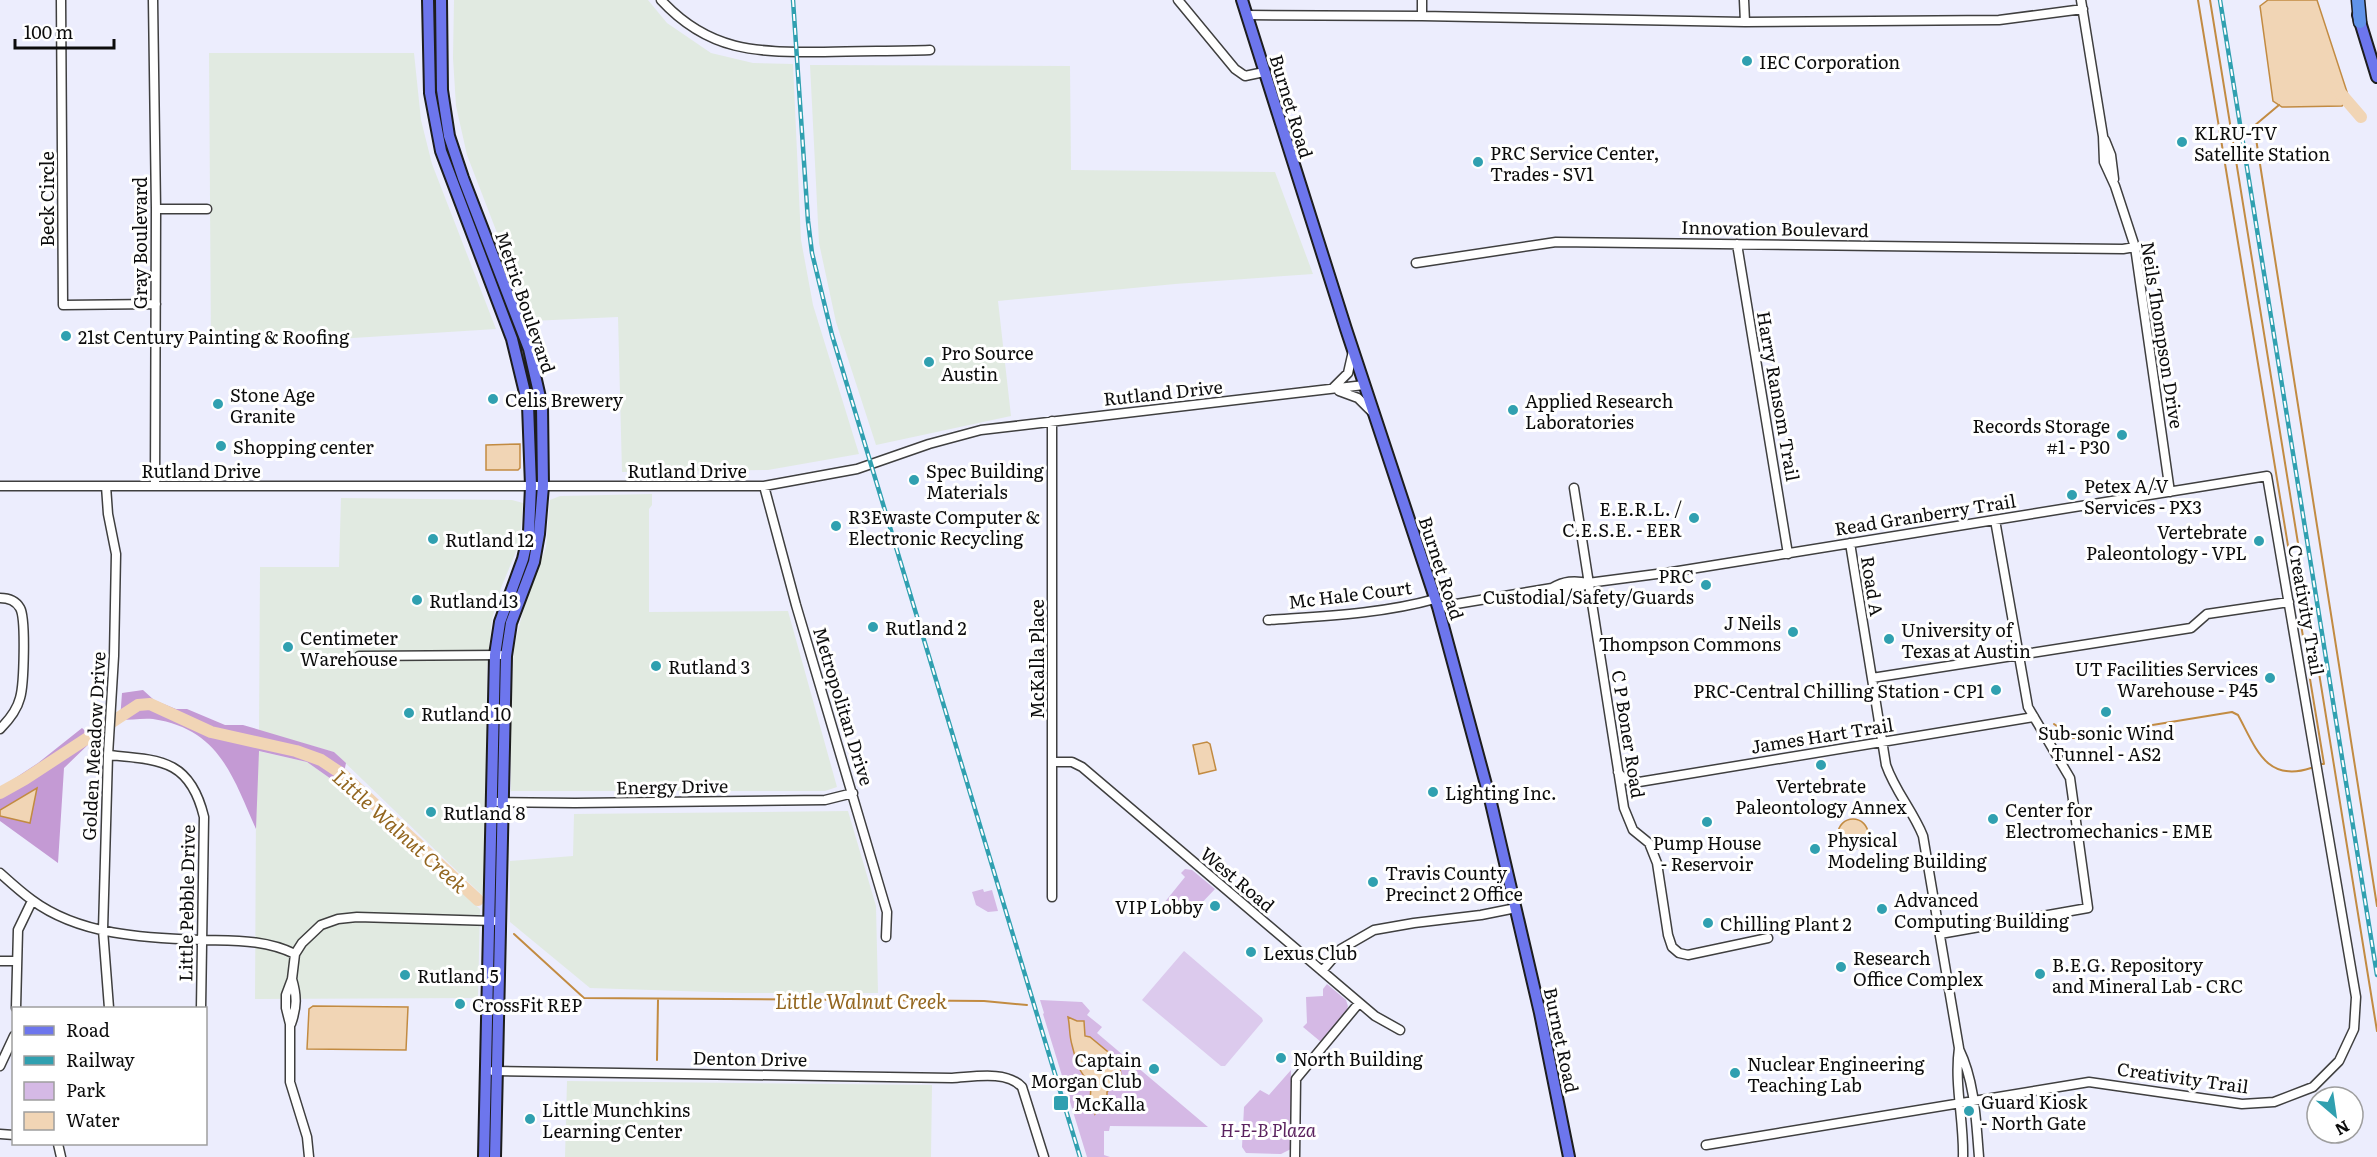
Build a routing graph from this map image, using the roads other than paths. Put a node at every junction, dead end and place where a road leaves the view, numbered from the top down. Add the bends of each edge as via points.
1 (61, 0) edge
2 (153, 0) edge
3 (428, 0) edge
4 (441, 0) edge
5 (661, 0) edge
6 (1178, 0) edge
7 (1242, 0) edge
8 (1422, 0) edge
9 (1744, 0) edge
10 (2356, 0) edge
11 (2082, 5) edge
12 (1247, 15) junction
13 (1422, 16) junction
14 (1745, 22) junction
15 (2360, 22) joint
16 (930, 50) dead end
17 (1264, 72) junction
18 (2377, 77) edge
19 (447, 126) junction
20 (436, 129) junction
21 (156, 209) junction
22 (207, 209) dead end
23 (1737, 244) junction
24 (2134, 247) junction
25 (1416, 263) dead end
26 (156, 304) junction
27 (524, 335) junction
28 (512, 339) junction
29 (1353, 350) junction
30 (1364, 385) junction
31 (1330, 390) junction
32 (1374, 414) junction
33 (1052, 421) junction
34 (2267, 477) joint
35 (0, 486) edge
36 (106, 486) junction
37 (155, 486) junction
38 (537, 486) junction
39 (764, 486) junction
40 (1574, 488) dead end
41 (2170, 492) junction
42 (1995, 520) junction
43 (1850, 543) junction
44 (1788, 554) junction
45 (1588, 583) junction
46 (0, 598) edge
47 (2289, 602) junction
48 (1436, 603) junction
49 (1268, 620) dead end
50 (501, 655) junction
51 (359, 656) dead end
52 (2019, 656) junction
53 (1872, 678) junction
54 (2034, 717) junction
55 (0, 729) edge
56 (1882, 741) junction
57 (108, 755) junction
58 (1052, 762) junction
59 (1618, 772) junction
60 (853, 793) junction
61 (497, 802) junction
62 (0, 873) edge
63 (1052, 897) dead end
64 (32, 901) junction
65 (1516, 908) junction
66 (495, 921) junction
67 (103, 930) junction
68 (1940, 934) junction
69 (886, 937) dead end
70 (1768, 938) dead end
71 (203, 940) junction
72 (295, 954) junction
73 (0, 961) edge
74 (16, 961) junction
75 (1322, 971) junction
76 (1359, 1003) junction
77 (16, 1007) edge
78 (109, 1007) edge
79 (201, 1007) edge
80 (1400, 1030) dead end
81 (12, 1040) edge
82 (1959, 1048) junction
83 (0, 1066) edge
84 (492, 1071) junction
85 (1974, 1100) junction
86 (1960, 1102) junction
87 (1706, 1145) dead end
88 (1566, 1156) edge
89 (309, 1157) edge
90 (484, 1157) edge
91 (495, 1157) edge
92 (1044, 1157) edge
93 (1295, 1157) edge
94 (1963, 1157) edge
95 (1979, 1157) edge

1 - 26 street, Beck Circle via 63,304
2 - 21 street, Gray Boulevard
3 - 20 main road, Metric Boulevard via 428,67
4 - 19 main road, Metric Boulevard via 441,82
5 - 16 street via 702,34 746,50
6 - 17 street via 1235,69 1245,76
7 - 12 main road, Burnet Road
8 - 13 street
9 - 14 street
10 - 15 highway
11 - 14 street via 1999,20
11 - 24 street, Neils Thompson Drive via 2103,136 2113,160 2115,186
12 - 13 street
12 - 17 main road, Burnet Road
13 - 14 street
15 - 18 main road
17 - 29 main road, Burnet Road
19 - 20 main road
19 - 27 main road, Metric Boulevard via 460,172
20 - 28 main road, Metric Boulevard via 450,178
21 - 22 street
21 - 26 street, Gray Boulevard
23 - 24 street, Innovation Boulevard
23 - 25 street, Innovation Boulevard via 1556,242
23 - 44 street, Harry Ransom Trail
24 - 41 street, Neils Thompson Drive
26 - 37 street, Gray Boulevard
27 - 28 main road
27 - 38 main road, Metric Boulevard via 542,406
28 - 38 main road, Metric Boulevard via 528,405
29 - 30 main road, Burnet Road
29 - 31 street via 1348,374
30 - 31 street, Rutland Drive
30 - 32 main road, Burnet Road
31 - 32 street via 1352,395
31 - 33 street, Rutland Drive
32 - 48 main road, Burnet Road
33 - 39 street, Rutland Drive via 966,434 857,469
33 - 58 street, McKalla Place
34 - 41 street, Read Granberry Trail
34 - 47 street, Creativity Trail
35 - 36 street, Rutland Drive
36 - 37 street, Rutland Drive
36 - 57 street, Golden Meadow Drive via 116,554
37 - 38 street, Rutland Drive
38 - 39 street, Rutland Drive
38 - 50 main road, Metric Boulevard via 537,551 505,626
39 - 60 street, Metropolitan Drive
40 - 45 street, C P Boner Road
41 - 42 street, Read Granberry Trail
42 - 43 street, Read Granberry Trail
42 - 52 street
43 - 44 street, Read Granberry Trail
43 - 53 street, Road A
44 - 45 street, Read Granberry Trail
45 - 48 street, Read Granberry Trail via 1576,580 1552,588
45 - 59 street, C P Boner Road
46 - 55 street via 17,604 24,625 21,695
47 - 52 street via 2207,615 2191,628
47 - 85 street, Creativity Trail via 2356,997 2354,1029 2339,1061 2313,1087 2274,1102 2242,1104 2089,1082
48 - 49 street, Mc Hale Court
48 - 65 main road, Burnet Road via 1480,758
50 - 51 street
50 - 61 main road, Metric Boulevard
52 - 53 street
52 - 54 street via 2028,707
53 - 56 street, Road A
54 - 56 street, James Hart Trail
54 - 68 street via 2070,778 2088,908
56 - 59 street, James Hart Trail via 1639,782 1624,779
56 - 68 street, Road A via 1891,779 1923,836
57 - 67 street, Golden Meadow Drive
57 - 71 street, Little Pebble Drive via 153,759 184,775 194,787 204,817
58 - 63 street, McKalla Place
58 - 75 street, West Road via 1072,762 1082,767
59 - 70 street, C P Boner Road via 1623,808 1633,830 1649,843 1657,863 1672,947 1688,955
60 - 61 street, Energy Drive via 825,800
60 - 69 street, Metropolitan Drive via 887,912
61 - 66 main road, Metric Boulevard
62 - 64 street
64 - 67 street
64 - 74 street via 18,930
65 - 75 street via 1374,930 1341,949
65 - 88 main road, Burnet Road
66 - 72 street via 338,919 310,933
66 - 84 main road, Metric Boulevard
67 - 71 street via 152,938
67 - 78 street, Golden Meadow Drive
68 - 82 street, Road A
71 - 72 street via 258,941
71 - 79 street, Little Pebble Drive
72 - 89 street via 292,979 297,1008 290,1024 290,1082 306,1129
73 - 74 street
74 - 77 street
75 - 76 street, West Road
76 - 80 street, West Road
76 - 93 street via 1296,1079
81 - 83 street
82 - 85 street
82 - 86 street
84 - 90 main road, Metric Boulevard
84 - 91 main road, Metric Boulevard
84 - 92 street, Denton Drive via 1004,1077 1022,1087
85 - 86 street, Creativity Trail
85 - 95 street
86 - 87 street, Creativity Trail
86 - 94 street

